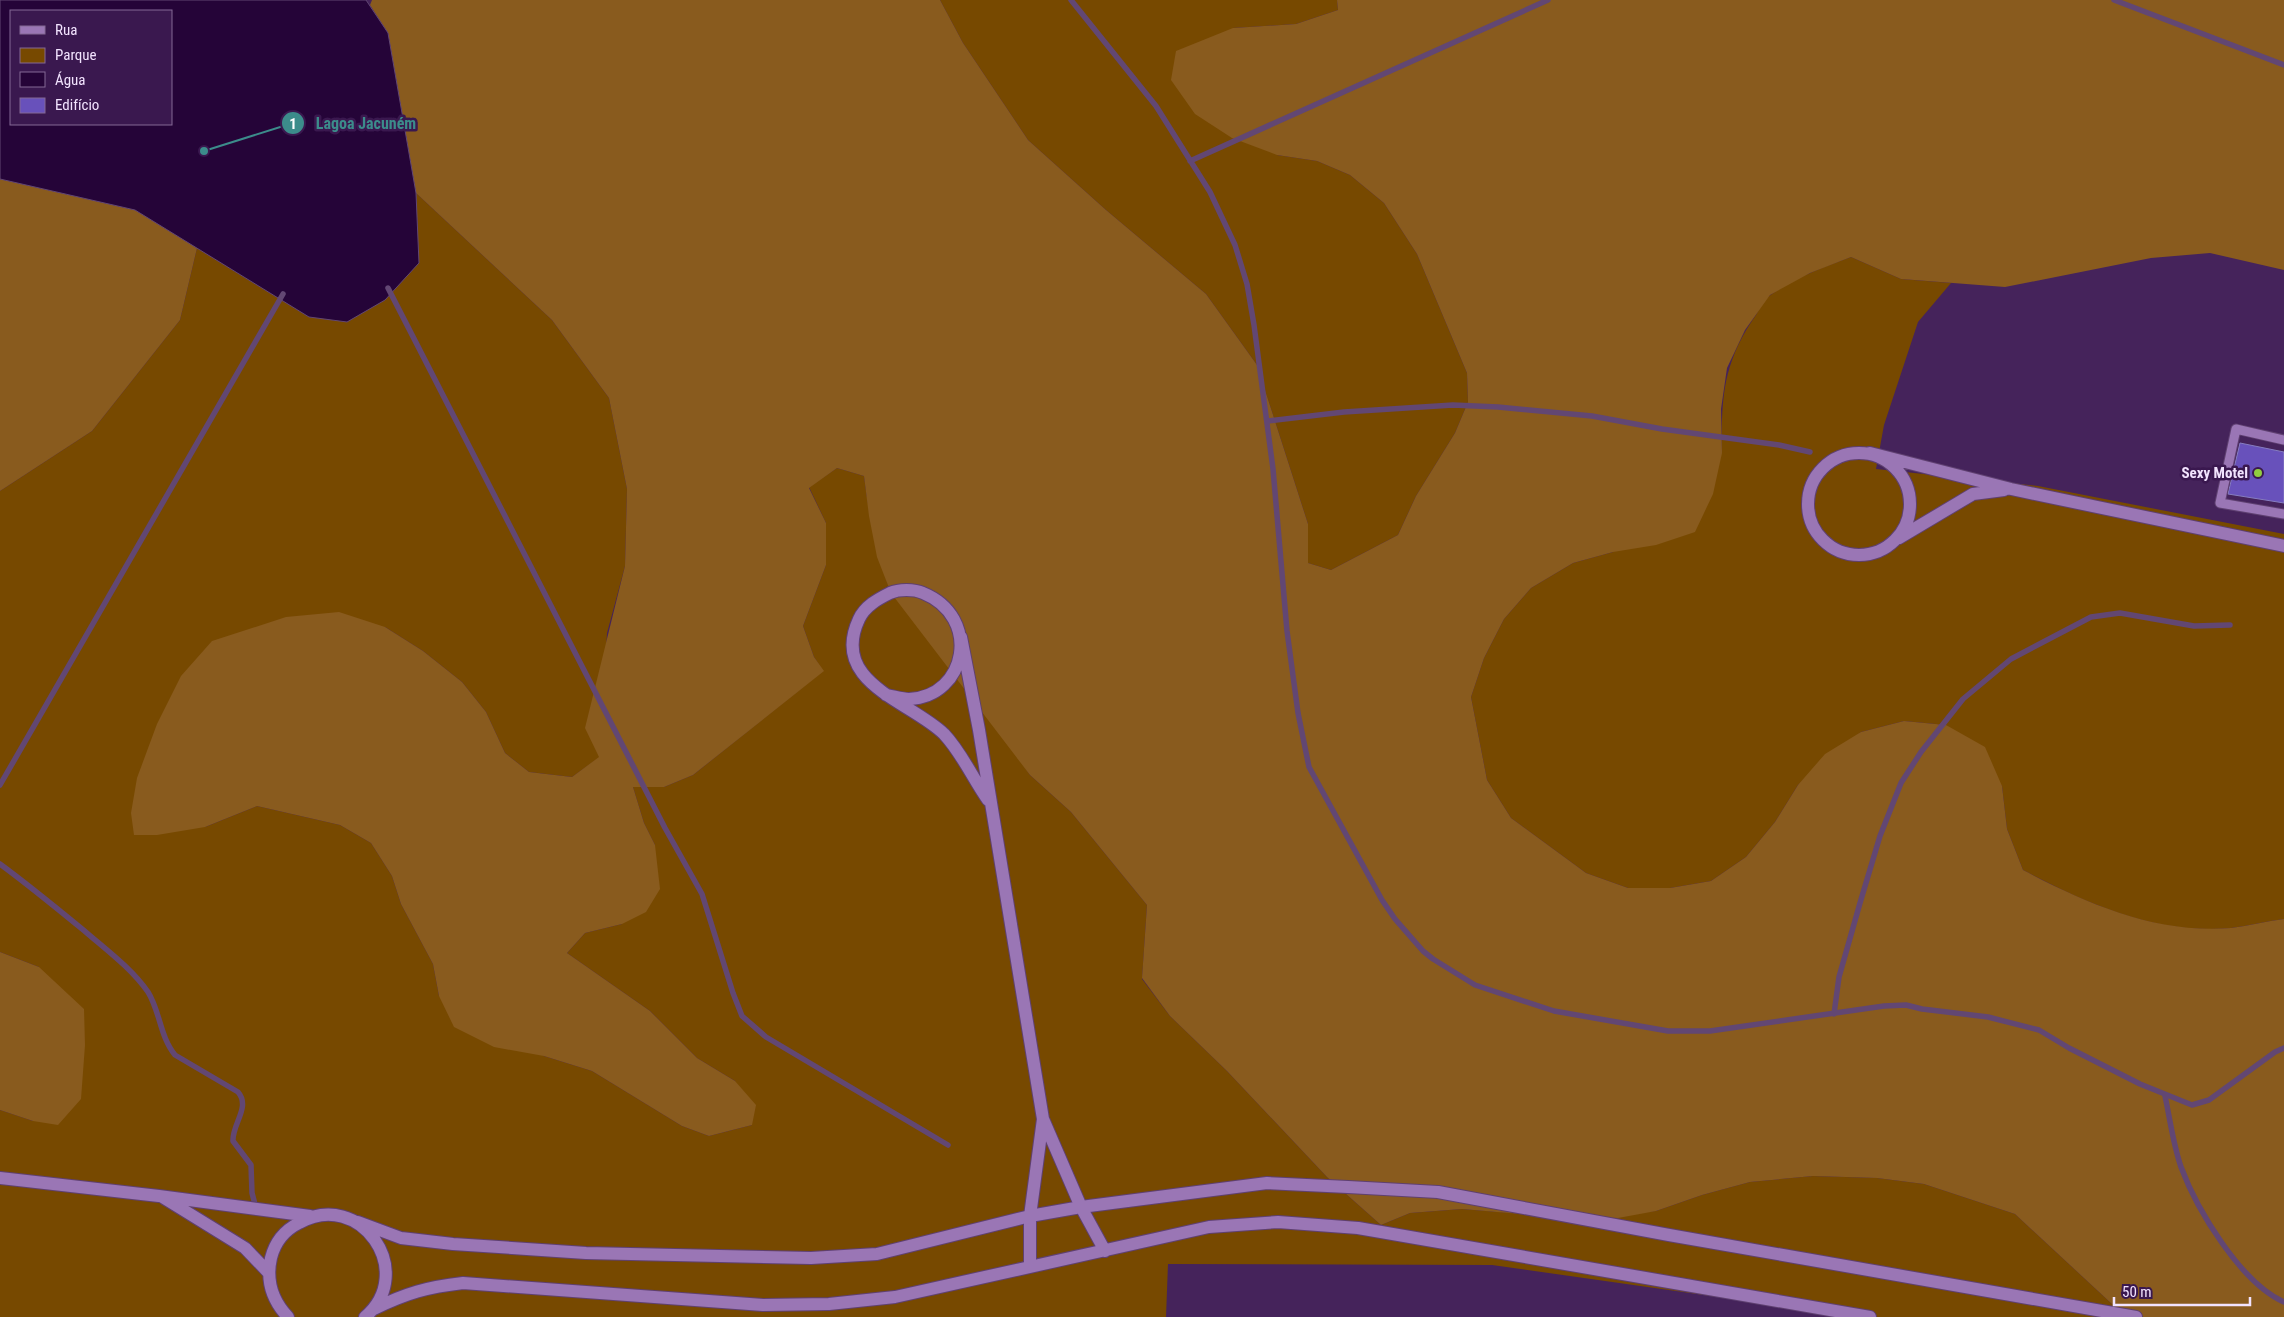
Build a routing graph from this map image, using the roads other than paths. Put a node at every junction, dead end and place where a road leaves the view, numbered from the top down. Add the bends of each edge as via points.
1 (2284, 440) edge
2 (1870, 453) junction
3 (2011, 489) junction
4 (2284, 514) edge
5 (1897, 540) junction
6 (2284, 546) edge
7 (961, 637) junction
8 (886, 695) junction
9 (991, 803) junction
10 (1043, 1118) junction
11 (0, 1178) edge
12 (159, 1196) junction
13 (1081, 1207) junction
14 (310, 1216) junction
15 (1030, 1216) junction
16 (358, 1222) junction
17 (1105, 1251) junction
18 (1030, 1267) junction
19 (268, 1272) junction
20 (273, 1296) junction
21 (370, 1313) edge
22 (281, 1317) edge
23 (288, 1317) edge
24 (1870, 1317) edge
25 (2136, 1317) edge

1 - 4 lane via 2236,429 2220,503
2 - 3 street
2 - 5 street via 1890,462 1904,479 1910,499 1908,521
2 - 5 street via 1849,453 1829,462 1814,478 1807,498 1809,520 1820,538 1844,553 1858,556 1879,552
3 - 5 street via 1974,494
3 - 6 street
7 - 8 street via 959,660 948,680 930,694 908,699
7 - 8 street via 954,616 938,599 917,590 894,591 874,601 859,618 853,640 856,662 868,682
7 - 9 street
8 - 9 street via 943,734 961,755
9 - 10 street
10 - 13 street
10 - 15 street
11 - 12 street
12 - 14 street
12 - 19 street via 245,1248
13 - 15 street
13 - 17 street
13 - 25 street via 1267,1183 1438,1192
14 - 16 street via 334,1214
14 - 19 street via 289,1228 274,1248
15 - 16 street via 877,1254 811,1258 586,1253 453,1244 401,1238
15 - 18 street
16 - 21 street via 376,1239 385,1262 385,1287
17 - 18 street
17 - 24 street via 1209,1227 1278,1222 1358,1228
18 - 21 street via 895,1297 829,1304 763,1305 463,1284 432,1286 410,1292
19 - 20 street
20 - 22 street
20 - 23 street

